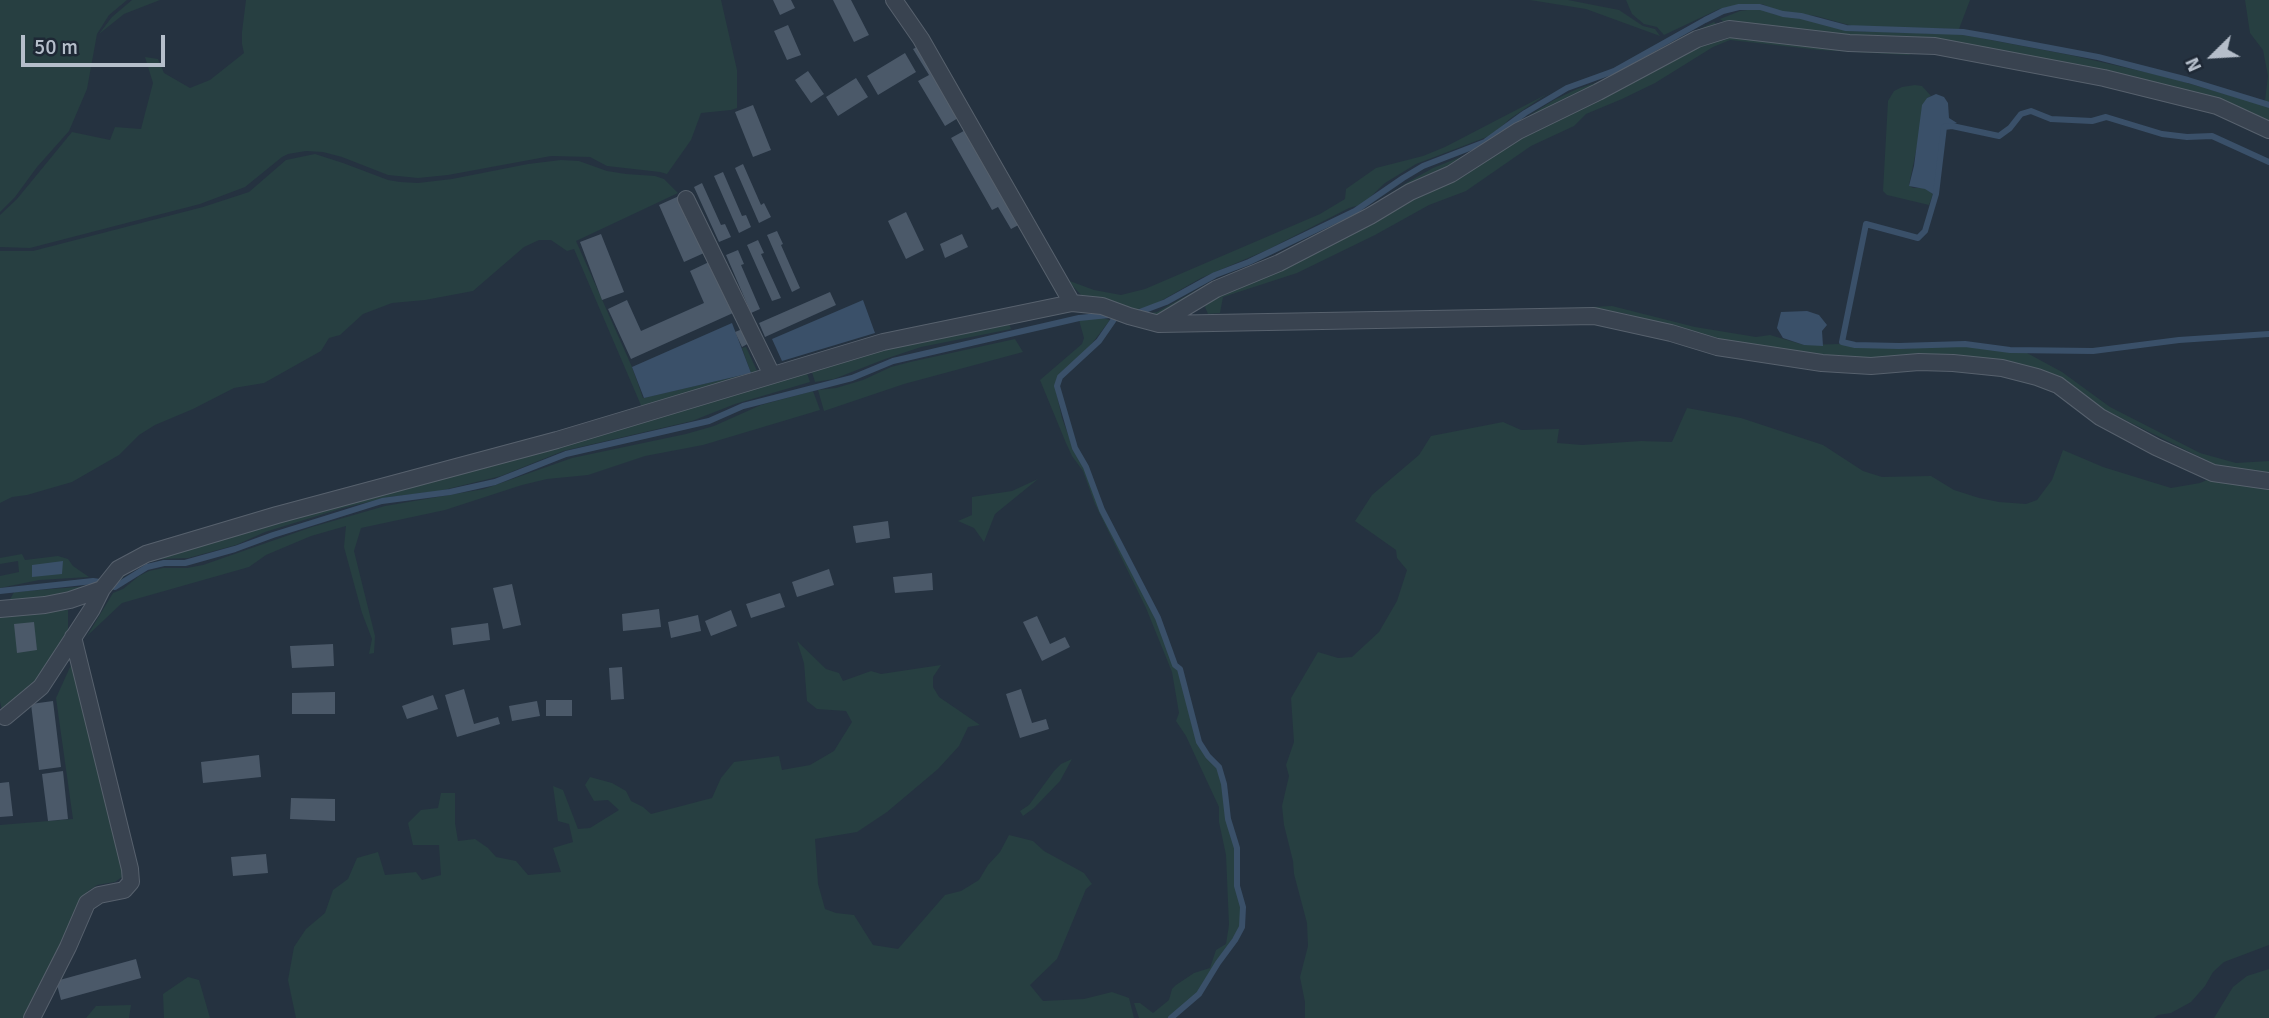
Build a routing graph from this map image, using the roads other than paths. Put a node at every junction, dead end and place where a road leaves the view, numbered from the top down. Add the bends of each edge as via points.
1 (894, 0) edge
2 (2269, 130) edge
3 (686, 199) dead end
4 (1073, 303) junction
5 (1159, 324) junction
6 (772, 375) junction
7 (2269, 481) edge
8 (102, 589) junction
9 (0, 609) edge
10 (73, 637) junction
11 (5, 717) dead end
12 (32, 1018) edge

1 - 4 street
2 - 5 street via 2217,106 2142,87 1935,46 1849,43 1729,29 1697,38 1518,131 1451,174 1279,263 1216,289
3 - 6 street
4 - 5 street via 1102,306
4 - 6 street via 883,342
5 - 7 street via 1594,316 1717,348 1810,362 2002,368 2058,385 2100,417 2213,473
6 - 8 street via 146,554 118,569
8 - 9 street via 46,605
8 - 10 street
10 - 11 street via 41,687
10 - 12 street via 131,883 87,903

